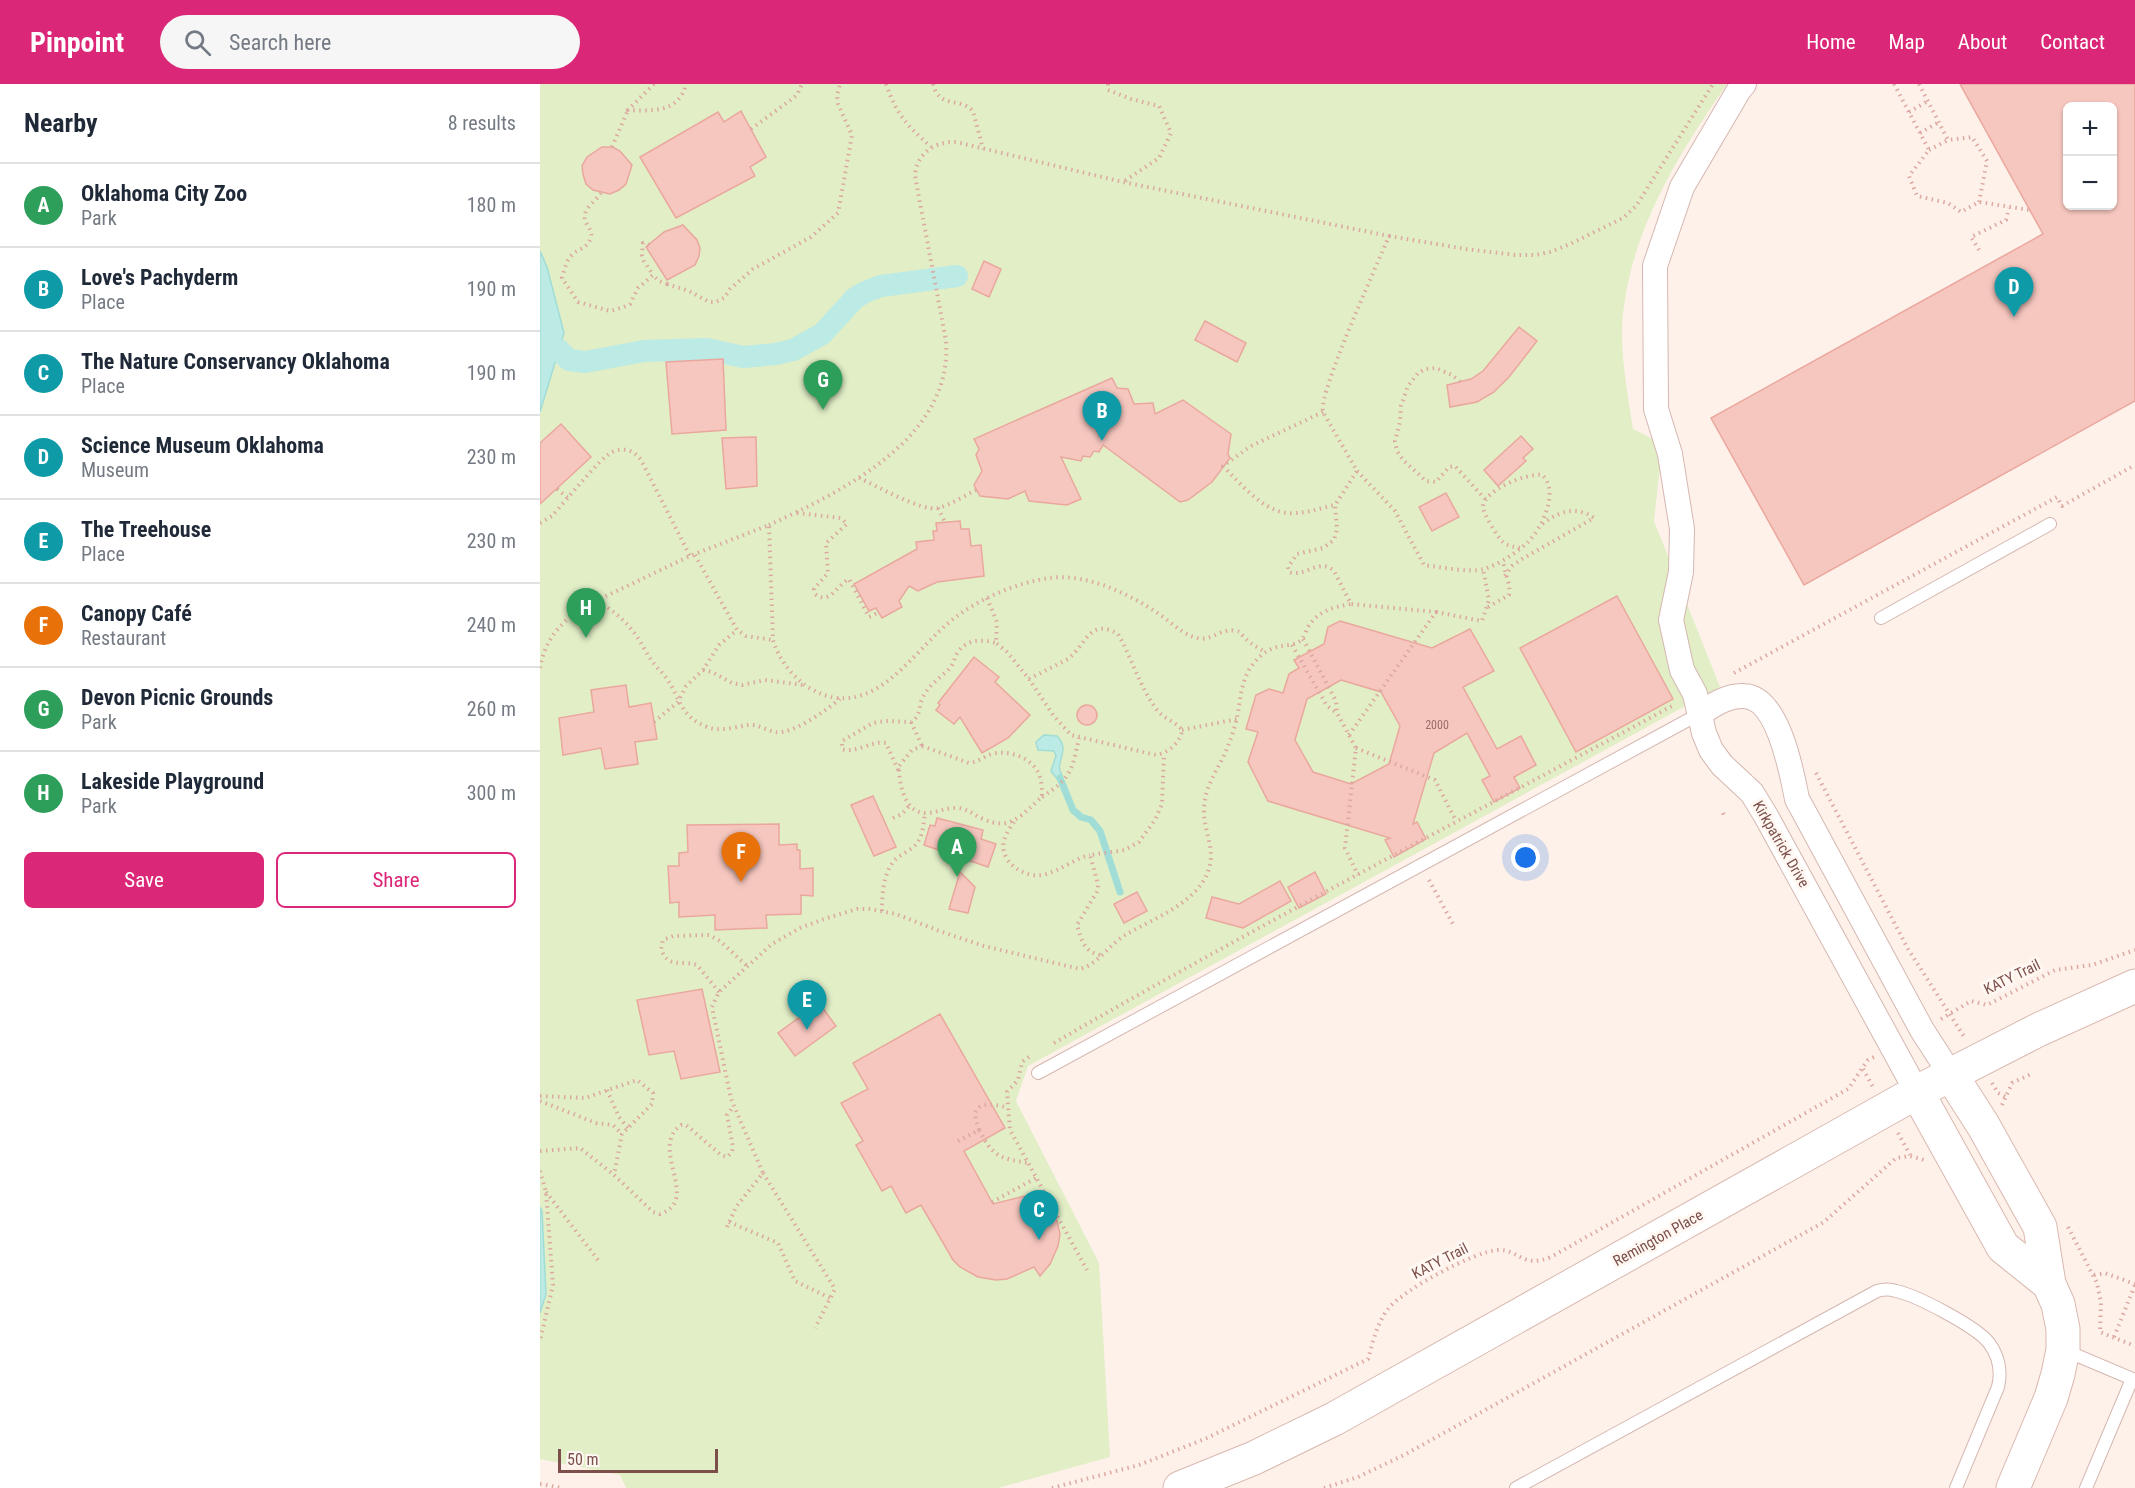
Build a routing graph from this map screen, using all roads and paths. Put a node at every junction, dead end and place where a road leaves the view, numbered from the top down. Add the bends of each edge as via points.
1 (654, 84) edge
2 (686, 84) edge
3 (802, 84) edge
4 (840, 84) edge
5 (886, 84) edge
6 (933, 84) edge
7 (1108, 84) edge
8 (1713, 84) edge
9 (1744, 84) edge
10 (1894, 84) edge
11 (1919, 84) edge
12 (1928, 101) junction
13 (628, 110) junction
14 (1909, 112) junction
15 (1938, 122) junction
16 (751, 129) dead end
17 (1920, 133) junction
18 (1948, 140) junction
19 (612, 147) dead end
20 (931, 147) junction
21 (983, 149) junction
22 (1929, 150) junction
23 (1123, 182) junction
24 (601, 193) dead end
25 (1979, 202) junction
26 (2009, 208) junction
27 (2030, 210) dead end
28 (1389, 236) junction
29 (649, 245) dead end
30 (1979, 250) dead end
31 (653, 275) junction
32 (1460, 382) dead end
33 (1323, 412) junction
34 (2135, 465) edge
35 (1357, 471) junction
36 (859, 478) junction
37 (556, 489) dead end
38 (976, 490) dead end
39 (568, 498) junction
40 (1486, 500) junction
41 (1335, 505) junction
42 (938, 508) junction
43 (795, 513) junction
44 (945, 522) dead end
45 (540, 523) edge
46 (2050, 524) dead end
47 (769, 525) junction
48 (1539, 526) junction
49 (1521, 548) junction
50 (693, 556) junction
51 (1503, 560) junction
52 (1483, 569) junction
53 (1505, 576) junction
54 (987, 598) junction
55 (597, 600) junction
56 (1351, 604) junction
57 (1487, 608) junction
58 (879, 612) dead end
59 (1436, 612) junction
60 (1881, 618) dead end
61 (737, 630) junction
62 (1303, 639) junction
63 (773, 640) junction
64 (996, 643) junction
65 (1292, 645) junction
66 (1265, 652) junction
67 (540, 668) edge
68 (703, 670) junction
69 (1029, 679) junction
70 (804, 685) junction
71 (840, 699) junction
72 (678, 702) junction
73 (1698, 704) junction
74 (1337, 713) junction
75 (1237, 719) junction
76 (654, 722) dead end
77 (911, 722) junction
78 (1182, 730) junction
79 (1349, 735) junction
80 (1079, 738) junction
81 (922, 746) junction
82 (1356, 748) junction
83 (1164, 754) junction
84 (1813, 769) dead end
85 (899, 773) junction
86 (1042, 797) junction
87 (910, 805) junction
88 (925, 813) junction
89 (893, 818) dead end
90 (1015, 821) junction
91 (1410, 846) dead end
92 (1090, 855) junction
93 (1422, 866) junction
94 (1359, 874) dead end
95 (882, 910) junction
96 (1454, 927) dead end
97 (2135, 950) edge
98 (1100, 956) junction
99 (747, 966) junction
100 (2135, 986) edge
101 (718, 992) junction
102 (1950, 1013) junction
103 (1938, 1021) dead end
104 (1956, 1024) dead end
105 (1879, 1053) dead end
106 (1863, 1069) junction
107 (1038, 1073) dead end
108 (1951, 1075) junction
109 (1870, 1081) dead end
110 (608, 1090) junction
111 (1917, 1092) junction
112 (1998, 1093) dead end
113 (2006, 1097) dead end
114 (540, 1098) edge
115 (734, 1106) junction
116 (1008, 1108) dead end
117 (628, 1128) junction
118 (979, 1130) junction
119 (622, 1134) junction
120 (958, 1141) dead end
121 (1907, 1150) dead end
122 (540, 1151) edge
123 (1028, 1163) dead end
124 (540, 1171) edge
125 (763, 1173) junction
126 (614, 1175) junction
127 (1036, 1178) dead end
128 (546, 1192) junction
129 (992, 1202) dead end
130 (729, 1222) junction
131 (727, 1227) dead end
132 (598, 1260) dead end
133 (2094, 1275) dead end
134 (2049, 1284) junction
135 (2135, 1284) edge
136 (830, 1298) junction
137 (815, 1328) dead end
138 (2100, 1332) dead end
139 (2114, 1337) junction
140 (540, 1341) edge
141 (2135, 1346) edge
142 (2063, 1350) junction
143 (2133, 1380) edge
144 (540, 1484) edge
145 (562, 1488) edge
146 (1052, 1488) edge
147 (1180, 1488) edge
148 (1324, 1488) edge
149 (1516, 1488) edge
150 (1956, 1488) edge
151 (2013, 1488) edge
152 (2086, 1488) edge

1 - 13 path
2 - 13 path via 676,103 658,111
3 - 16 path via 792,99
4 - 31 path via 838,104 852,135 838,213 812,237 753,269 716,302 659,281
5 - 20 path via 903,120
6 - 21 path via 937,94 948,102 973,111
7 - 23 path via 1108,90 1159,106 1171,133 1159,158
8 - 28 path via 1636,206 1623,218 1570,244 1550,252 1515,255
9 - 73 street, Kirkpatrick Drive via 1682,187 1655,266 1656,409 1670,454 1682,529 1681,572 1671,620 1682,670
10 - 14 path
11 - 12 path
12 - 14 path
12 - 15 path
13 - 19 path
14 - 17 path
15 - 17 path
15 - 18 path
17 - 22 path
18 - 22 path
18 - 25 path via 1972,137 1987,161
20 - 21 path via 948,141
20 - 36 path via 915,171 946,341 943,379 928,414 911,435
21 - 23 path
22 - 25 path via 1909,176 1917,196 1947,203 1961,212
23 - 28 path
24 - 31 path via 585,214 591,237 585,248 571,256 562,278 578,302 610,311 630,304 638,288
25 - 26 path
26 - 27 path
26 - 30 path via 2006,220 1971,237
28 - 33 path via 1330,378
29 - 31 path via 643,243 642,255
32 - 40 path via 1436,368 1418,373 1401,406 1395,441 1399,455 1430,483 1440,480 1449,467 1455,466
33 - 35 path
33 - 41 path via 1251,446 1223,466 1251,494 1275,509 1296,513
34 - 73 path via 2062,506 2056,496
35 - 41 path
35 - 52 path via 1395,511 1424,565
36 - 42 path via 923,507
36 - 43 path
37 - 39 path
38 - 42 path
39 - 45 path
39 - 50 path via 610,453 636,453
40 - 48 path via 1524,476 1542,476 1548,480 1550,491
40 - 49 path via 1482,508 1499,538 1509,546
41 - 56 path via 1334,540 1323,548 1297,554 1288,570 1296,574 1314,567 1330,567
42 - 44 path
43 - 47 path
43 - 58 path via 841,518 847,524 826,543 828,573 814,588 815,594 831,596 849,579 869,617
46 - 60 lane
47 - 50 path
47 - 63 path
48 - 49 path
48 - 53 path via 1569,511 1594,518 1522,559
49 - 51 path
50 - 55 path
50 - 61 path
51 - 52 path
51 - 53 path
52 - 57 path via 1489,596
53 - 57 path via 1509,596
54 - 64 path via 997,622
54 - 66 path via 1041,579 1087,580 1146,606 1190,635 1204,639 1234,630
54 - 71 path via 946,625 884,684
55 - 67 path via 579,609 558,628 547,643
55 - 72 path via 631,628
56 - 59 path
56 - 62 path via 1320,613
57 - 59 path via 1482,621
59 - 79 path
61 - 63 path via 746,636
61 - 68 path via 719,645
62 - 65 path
62 - 74 path via 1336,701
63 - 70 path via 777,654
64 - 69 path
64 - 77 path via 979,641 964,645 953,665 922,697 919,714
65 - 66 path
65 - 74 path via 1327,706
66 - 75 path via 1250,669
68 - 70 path via 742,685 765,680
68 - 72 path via 686,686
69 - 78 path via 1068,659 1093,632 1109,629 1118,634 1157,710
69 - 80 path via 1060,725
70 - 71 path
71 - 72 path via 800,725 777,732 750,725 709,728 694,720
72 - 76 path
73 - 82 path via 1456,821 1435,780
73 - 93 lane
73 - 108 street via 1746,695 1761,703 1789,758 1797,799 1922,1030
73 - 111 street, Kirkpatrick Drive via 1711,750 1752,794 1766,816
74 - 79 path
75 - 78 path
75 - 98 path via 1206,797 1204,819 1211,856 1201,883 1175,908 1124,935
77 - 81 path
77 - 85 path via 873,723 841,744 847,751 886,743
78 - 83 path via 1182,737
79 - 82 path
80 - 83 path via 1151,755
80 - 86 path via 1067,778
81 - 85 path via 904,758
81 - 86 path via 969,763 992,754 1017,755 1035,767
82 - 94 path via 1344,848
83 - 92 path via 1160,811 1139,842 1125,850
84 - 102 path via 1908,949
85 - 87 path
86 - 90 path
87 - 88 path
87 - 89 path
88 - 90 path via 953,808 968,810 994,823
88 - 95 path via 917,845 896,858 888,872
90 - 92 path via 1003,846 1008,861 1023,873 1054,873 1071,861
91 - 93 path
92 - 98 path via 1098,890 1077,925 1086,948
93 - 96 path
93 - 107 lane
95 - 98 path via 984,946 1073,969 1087,968
95 - 99 path via 857,909 800,928 772,944
97 - 102 path, KATY Trail via 2092,964 2055,970 1987,1005 1971,1001
99 - 101 path
99 - 101 path via 709,935 663,940 661,949 668,962 697,965
100 - 108 main road, Remington Place
101 - 115 path via 712,1013
102 - 103 path, KATY Trail
102 - 104 path
105 - 106 path, KATY Trail
106 - 109 path
106 - 146 path, KATY Trail via 1848,1089 1551,1257 1532,1262 1500,1250 1483,1253 1413,1288 1388,1308 1368,1359 1207,1438 1138,1465
108 - 111 main road, Remington Place
108 - 134 main road via 2040,1227
110 - 114 path via 578,1099
110 - 117 path
110 - 117 path via 637,1080 653,1093 652,1104
111 - 134 main road via 2003,1247
111 - 147 main road, Remington Place via 1334,1419
112 - 113 path
114 - 119 path via 599,1124 613,1125
115 - 125 path
115 - 126 path via 727,1116 733,1148 727,1157 686,1125 678,1126 672,1133 668,1146 677,1193 663,1214 653,1212
116 - 118 path via 986,1104 976,1111
117 - 119 path
118 - 120 path
118 - 123 path via 994,1154
119 - 126 path
121 - 148 path via 1910,1156 1896,1158 1824,1222 1406,1454
122 - 126 path via 580,1148
124 - 128 path
125 - 130 path
125 - 136 path via 835,1289
127 - 129 path
128 - 132 path
128 - 140 path via 554,1285
130 - 131 path
130 - 136 path via 778,1243 795,1281
133 - 135 path via 2102,1272
134 - 142 main road via 2058,1304
135 - 139 path
136 - 137 path
138 - 139 path
139 - 141 path
142 - 143 lane
142 - 151 main road via 2051,1398
143 - 152 lane
144 - 145 path
149 - 150 lane via 1877,1291 1889,1289 1971,1327 1988,1342 1999,1362 1998,1387

